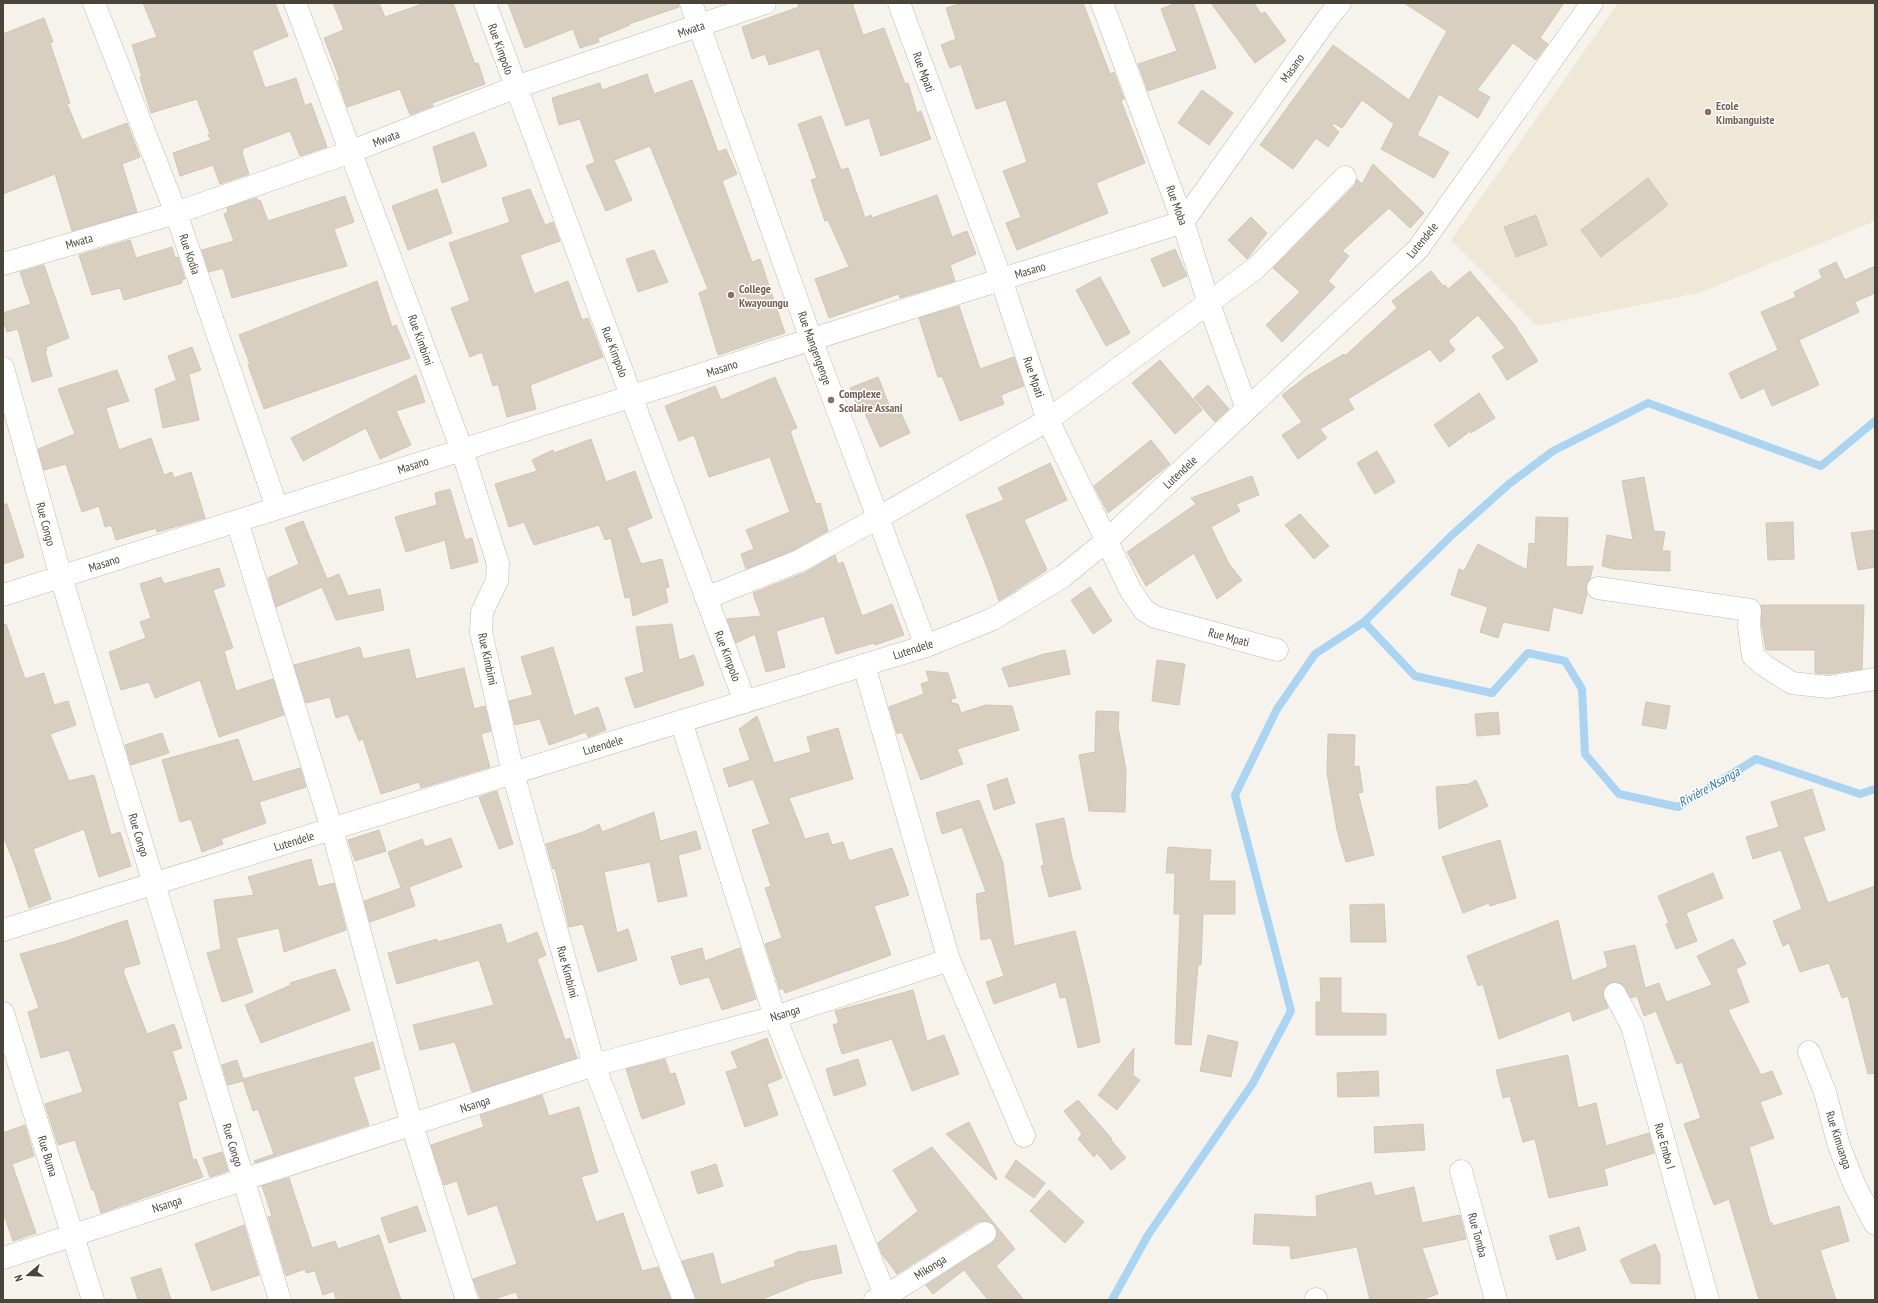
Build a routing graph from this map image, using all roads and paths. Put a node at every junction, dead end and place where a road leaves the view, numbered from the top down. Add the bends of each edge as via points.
1 (94, 3) edge
2 (295, 3) edge
3 (485, 3) edge
4 (691, 3) edge
5 (765, 3) edge
6 (899, 3) edge
7 (1102, 3) edge
8 (1592, 3) edge
9 (1329, 8) edge
10 (700, 26) junction
11 (516, 88) junction
12 (350, 152) junction
13 (1345, 177) dead end
14 (176, 213) junction
15 (1183, 222) junction
16 (3, 264) edge
17 (1001, 279) junction
18 (1209, 304) junction
19 (811, 339) junction
20 (3, 368) edge
21 (632, 397) junction
22 (1248, 409) junction
23 (1048, 420) junction
24 (462, 450) junction
25 (277, 508) junction
26 (878, 518) junction
27 (237, 521) junction
28 (1106, 542) junction
29 (61, 576) junction
30 (1598, 588) dead end
31 (3, 595) edge
32 (706, 598) junction
33 (926, 646) junction
34 (1277, 650) dead end
35 (864, 665) junction
36 (1875, 679) edge
37 (745, 702) junction
38 (681, 721) junction
39 (513, 773) junction
40 (332, 829) junction
41 (154, 883) junction
42 (3, 930) edge
43 (949, 960) junction
44 (1615, 994) dead end
45 (3, 1012) edge
46 (775, 1016) junction
47 (1809, 1052) dead end
48 (594, 1065) junction
49 (412, 1125) junction
50 (1024, 1136) dead end
51 (1461, 1171) dead end
52 (244, 1179) junction
53 (1875, 1224) edge
54 (985, 1233) dead end
55 (73, 1235) junction
56 (3, 1258) edge
57 (882, 1299) edge
58 (93, 1300) edge
59 (280, 1300) edge
60 (467, 1300) edge
61 (684, 1300) edge
62 (1496, 1300) edge
63 (1708, 1300) edge

1 - 14 street, Rue Kodia
2 - 12 street, Rue Kimbimi
3 - 11 street, Rue Kimpolo
4 - 10 street, Rue Mangengenge
5 - 10 street, Mwata
6 - 17 street, Rue Mpati
7 - 15 street, Rue Moba
8 - 22 street, Lutendele via 1418,249
9 - 15 street, Masano
10 - 11 street, Mwata
10 - 19 street, Rue Mangengenge
11 - 12 street, Mwata
11 - 21 street, Rue Kimpolo
12 - 14 street, Mwata
12 - 24 street, Rue Kimbimi
13 - 18 street via 1256,268
14 - 16 street, Mwata
14 - 25 street, Rue Kodia
15 - 17 street, Masano
15 - 18 street, Rue Moba
17 - 19 street, Masano
17 - 23 street, Rue Mpati
18 - 22 street, Rue Moba
18 - 23 street
19 - 21 street, Masano
19 - 26 street, Rue Mangengenge
20 - 29 street, Rue Congo
21 - 24 street, Masano
21 - 32 street, Rue Kimpolo
22 - 28 street, Lutendele
23 - 26 street
23 - 28 street, Rue Mpati
24 - 25 street, Masano
24 - 39 street, Rue Kimbimi via 498,564 497,581 482,612 481,632
25 - 27 street, Masano
26 - 32 street via 798,561
26 - 33 street, Rue Mangengenge
27 - 29 street, Masano
27 - 40 street
28 - 33 street, Lutendele via 1062,576 993,619
28 - 34 street, Rue Mpati via 1130,591 1144,610 1155,617
29 - 31 street, Masano
29 - 41 street, Rue Congo
30 - 36 street via 1750,610 1749,627 1753,656 1792,683 1828,687
32 - 37 street, Rue Kimpolo
33 - 35 street, Lutendele
35 - 37 street, Lutendele
35 - 43 street
37 - 38 street, Lutendele
38 - 39 street, Lutendele
38 - 46 street
39 - 40 street, Lutendele
39 - 48 street, Rue Kimbimi
40 - 41 street, Lutendele
40 - 49 street
41 - 42 street, Lutendele
41 - 52 street, Rue Congo
43 - 46 street, Nsanga
43 - 50 street
44 - 63 street, Rue Embo I via 1632,1026
45 - 55 street, Rue Buma
46 - 48 street, Nsanga
46 - 57 street
47 - 53 street, Rue Kimuanga via 1825,1092 1839,1146 1855,1186
48 - 49 street, Nsanga
48 - 61 street, Rue Kimbimi
49 - 52 street, Nsanga
49 - 60 street
51 - 62 street, Rue Tomba
52 - 55 street, Nsanga
52 - 59 street, Rue Congo
54 - 57 street, Mikonga
55 - 56 street, Nsanga
55 - 58 street, Rue Buma

